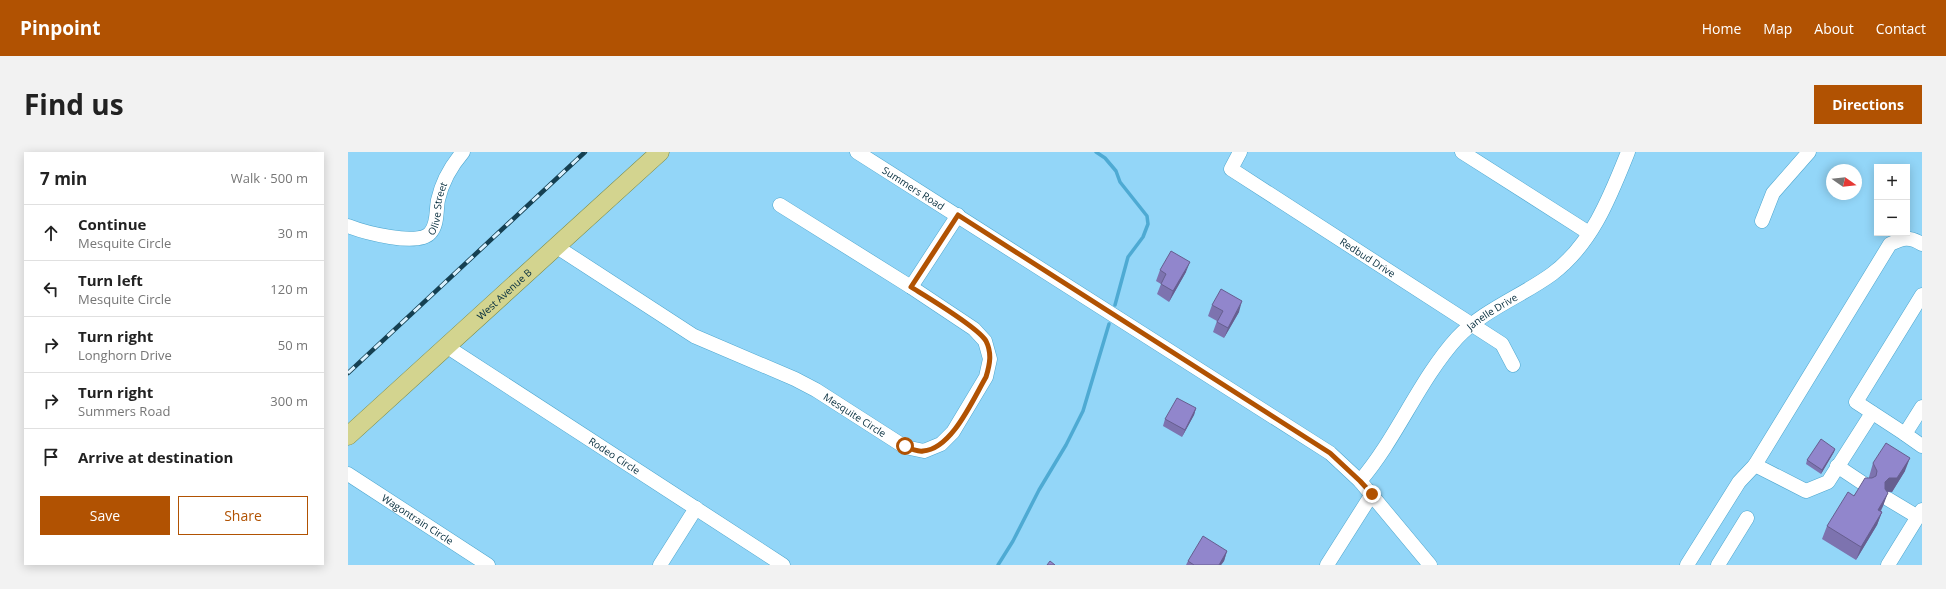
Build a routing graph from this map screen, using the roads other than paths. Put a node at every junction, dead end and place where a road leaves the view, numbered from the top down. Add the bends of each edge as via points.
1 (463, 152) edge
2 (660, 152) edge
3 (857, 152) edge
4 (1240, 152) edge
5 (1462, 152) edge
6 (1628, 152) edge
7 (1809, 152) edge
8 (780, 204) dead end
9 (958, 215) junction
10 (1762, 221) dead end
11 (348, 226) edge
12 (1589, 234) junction
13 (1922, 244) edge
14 (557, 246) junction
15 (911, 287) junction
16 (1922, 295) edge
17 (1472, 324) junction
18 (446, 346) junction
19 (1513, 365) dead end
20 (1922, 407) edge
21 (1872, 413) junction
22 (1904, 434) junction
23 (348, 436) edge
24 (1922, 446) edge
25 (1755, 465) junction
26 (1838, 466) junction
27 (348, 474) edge
28 (1360, 481) junction
29 (1864, 484) edge
30 (1372, 494) junction
31 (1888, 498) edge
32 (696, 508) junction
33 (1920, 514) edge
34 (1747, 518) dead end
35 (488, 565) edge
36 (660, 565) edge
37 (783, 565) edge
38 (1327, 565) edge
39 (1430, 565) edge
40 (1687, 565) edge
41 (1718, 565) edge
42 (1888, 565) edge

1 - 11 street, Olive Street via 445,180 430,234 390,238 368,234
2 - 14 main road, West Avenue B
3 - 9 street, Summers Road
4 - 17 street, Redbud Drive via 1231,169
5 - 12 street
6 - 12 street, Janelle Drive via 1600,217
7 - 10 street via 1773,193
8 - 15 street, Mesquite Circle
9 - 15 street
9 - 28 street, Summers Road via 1330,453
12 - 17 street, Janelle Drive via 1573,255 1552,274
13 - 25 street via 1902,238 1890,244
14 - 15 street, Mesquite Circle via 694,336 795,378 905,446 924,451 941,444 951,435 986,377 990,359 985,341 980,334
14 - 18 main road, West Avenue B
16 - 21 street via 1856,402
17 - 19 street, Redbud Drive via 1502,344
17 - 28 street, Janelle Drive via 1457,338 1438,363
18 - 23 main road, West Avenue B
18 - 32 street, Rodeo Circle
20 - 22 street
21 - 22 street
21 - 26 street
22 - 24 street
25 - 26 street via 1806,491 1828,482
25 - 40 street via 1739,482
26 - 29 street
27 - 35 street, Wagontrain Circle
28 - 30 street, Summers Road
30 - 38 street
30 - 39 street, Summers Road
31 - 33 street
32 - 36 street
32 - 37 street, Rodeo Circle
33 - 42 street
34 - 41 street

